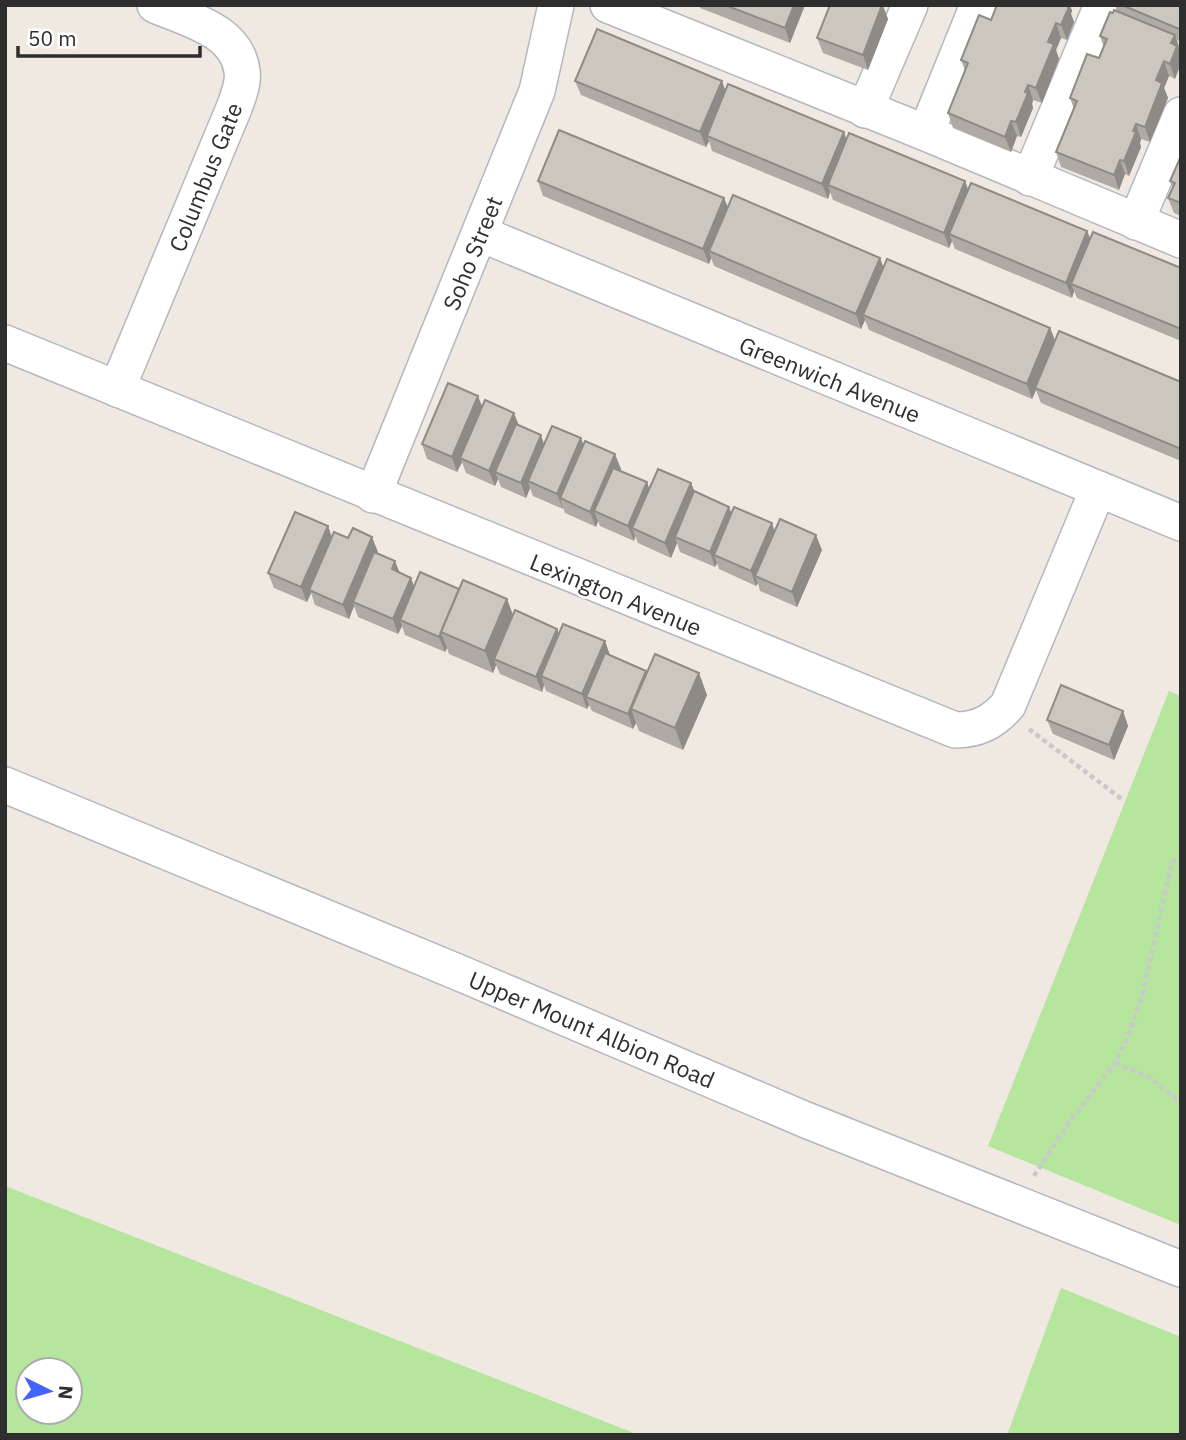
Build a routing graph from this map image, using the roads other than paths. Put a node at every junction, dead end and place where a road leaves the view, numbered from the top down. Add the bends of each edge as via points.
1 (155, 5) edge
2 (556, 5) edge
3 (608, 5) edge
4 (910, 5) edge
5 (978, 5) edge
6 (1102, 5) edge
7 (864, 110) junction
8 (1181, 115) edge
9 (926, 133) junction
10 (1030, 178) junction
11 (1136, 222) junction
12 (481, 234) junction
13 (1181, 240) edge
14 (5, 344) edge
15 (117, 389) junction
16 (1098, 489) junction
17 (373, 495) junction
18 (1181, 523) edge
19 (5, 785) edge
20 (1181, 1269) edge

1 - 15 street, Columbus Gate via 229,42 243,72 234,108
2 - 12 street, Soho Street via 537,91
3 - 7 street
4 - 7 street
5 - 9 street
6 - 10 street
7 - 9 street
8 - 11 street
9 - 10 street
10 - 11 street
11 - 13 street
12 - 16 street, Greenwich Avenue
12 - 17 street, Soho Street
14 - 15 street, Lexington Avenue
15 - 17 street, Lexington Avenue
16 - 17 street, Lexington Avenue via 1008,705 997,718 970,730 930,722
16 - 18 street, Greenwich Avenue
19 - 20 street, Upper Mount Albion Road via 806,1120

